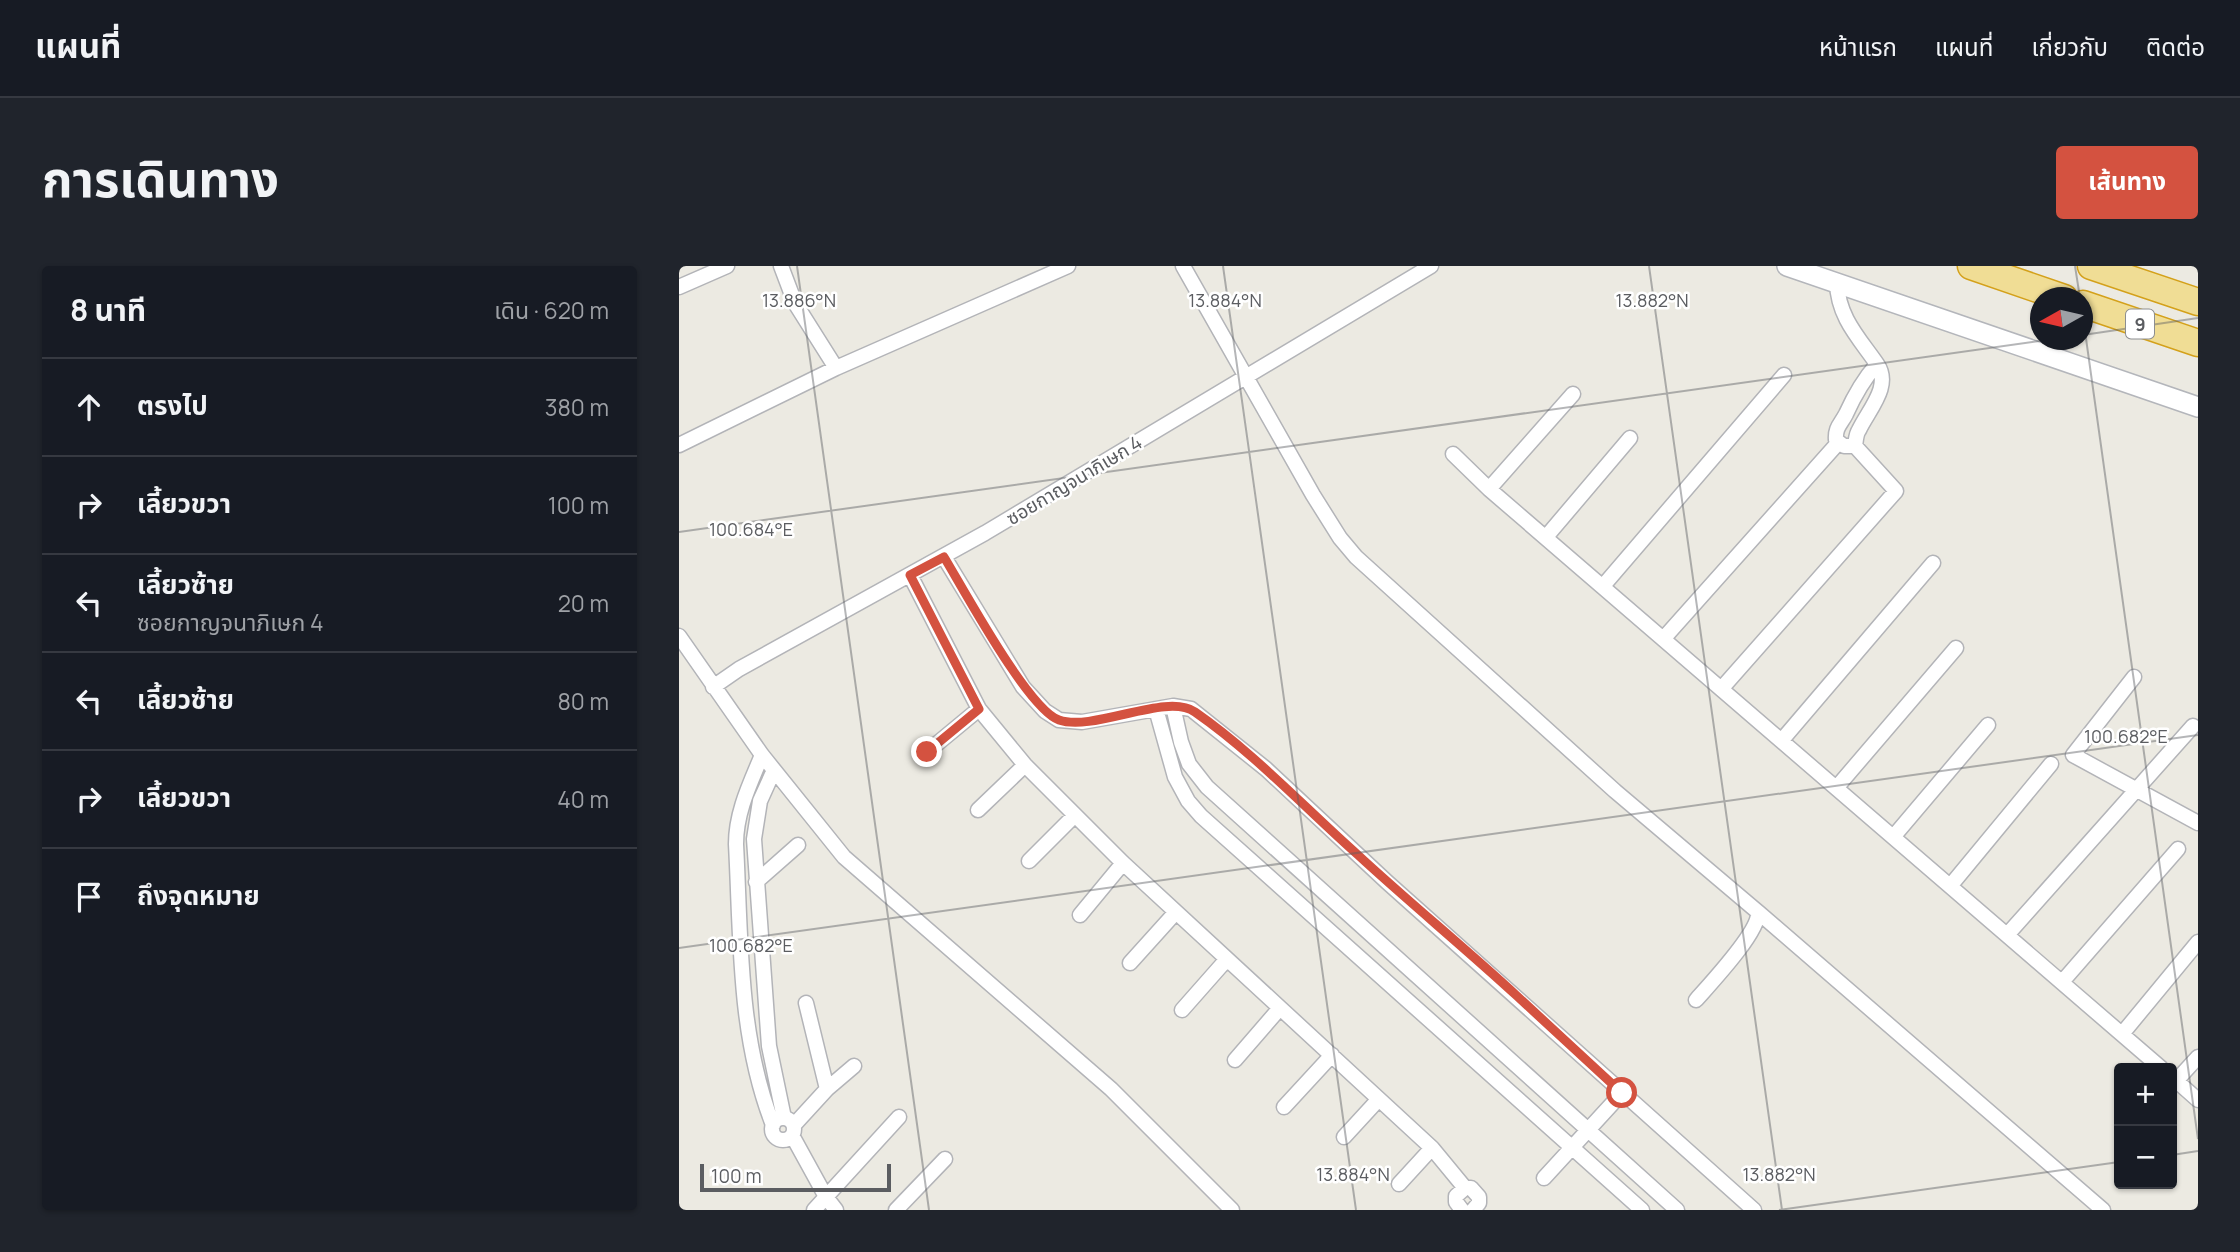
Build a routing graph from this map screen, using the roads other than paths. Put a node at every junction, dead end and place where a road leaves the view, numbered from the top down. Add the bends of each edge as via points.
1 (727, 266) edge
2 (781, 266) edge
3 (1068, 266) edge
4 (1183, 266) edge
5 (1431, 266) edge
6 (1787, 266) edge
7 (1971, 266) edge
8 (2091, 266) edge
9 (1837, 284) junction
10 (679, 287) edge
11 (2032, 287) edge
12 (2198, 303) edge
13 (2093, 307) edge
14 (2198, 343) edge
15 (1877, 364) junction
16 (836, 368) junction
17 (1784, 375) dead end
18 (1247, 377) junction
19 (1573, 394) dead end
20 (2198, 407) edge
21 (1630, 438) dead end
22 (1838, 443) junction
23 (679, 445) edge
24 (1855, 446) junction
25 (1453, 454) dead end
26 (1489, 489) junction
27 (1546, 537) junction
28 (944, 557) junction
29 (1933, 563) dead end
30 (910, 575) junction
31 (1603, 586) junction
32 (679, 636) edge
33 (1664, 638) junction
34 (1957, 648) dead end
35 (2134, 677) dead end
36 (713, 687) junction
37 (1722, 688) junction
38 (1173, 706) junction
39 (979, 709) junction
40 (1156, 709) junction
41 (1988, 726) dead end
42 (2193, 726) dead end
43 (1783, 740) junction
44 (927, 752) dead end
45 (762, 755) junction
46 (2051, 764) dead end
47 (1025, 765) junction
48 (774, 770) junction
49 (1837, 787) junction
50 (2137, 789) junction
51 (978, 810) dead end
52 (1075, 815) junction
53 (2198, 823) edge
54 (1894, 836) junction
55 (798, 845) dead end
56 (2178, 849) dead end
57 (1029, 861) dead end
58 (1123, 863) junction
59 (755, 883) junction
60 (1951, 885) junction
61 (1176, 912) junction
62 (1758, 912) junction
63 (1080, 915) dead end
64 (2007, 934) junction
65 (2198, 942) edge
66 (1227, 959) junction
67 (1130, 963) dead end
68 (2062, 982) junction
69 (1696, 1000) dead end
70 (806, 1003) dead end
71 (1280, 1008) junction
72 (1182, 1010) dead end
73 (2122, 1034) junction
74 (1332, 1055) junction
75 (2198, 1057) edge
76 (1235, 1060) dead end
77 (2155, 1063) edge
78 (854, 1066) dead end
79 (2177, 1076) edge
80 (2177, 1082) edge
81 (827, 1089) junction
82 (1622, 1093) junction
83 (1378, 1100) junction
84 (2198, 1100) edge
85 (1284, 1107) dead end
86 (898, 1117) dead end
87 (786, 1126) junction
88 (1588, 1130) junction
89 (1345, 1137) dead end
90 (1431, 1148) junction
91 (1572, 1148) junction
92 (1609, 1149) junction
93 (945, 1159) dead end
94 (1592, 1166) junction
95 (1544, 1178) dead end
96 (1399, 1184) dead end
97 (1465, 1188) junction
98 (826, 1197) junction
99 (814, 1210) edge
100 (835, 1210) edge
101 (896, 1210) edge
102 (1232, 1210) edge
103 (1462, 1210) edge
104 (1473, 1210) edge
105 (1642, 1210) edge
106 (1677, 1210) edge
107 (1754, 1210) edge
108 (2103, 1210) edge

1 - 10 street
2 - 16 street via 795,303
3 - 16 street
4 - 18 street
5 - 18 street, ซอยกาญจนาภิเษก 4
6 - 9 main road
7 - 11 highway
8 - 12 highway, 9
9 - 15 street via 1847,322
9 - 20 main road
13 - 14 highway, 9
15 - 22 street via 1837,425
15 - 24 street via 1884,381 1857,432
16 - 23 street
17 - 31 street
18 - 28 street, ซอยกาญจนาภิเษก 4
18 - 62 street via 1313,495 1356,557 1615,791
19 - 26 street
21 - 27 street
22 - 24 street
22 - 33 street
24 - 37 street via 1896,491
25 - 26 street
26 - 27 street
27 - 31 street
28 - 30 street, ซอยกาญจนาภิเษก 4
28 - 40 street via 1023,687 1045,711 1059,720 1081,722
29 - 43 street
30 - 36 street, ซอยกาญจนาภิเษก 4 via 739,668
30 - 39 street
31 - 33 street
32 - 36 street
33 - 37 street
34 - 49 street
35 - 50 street via 2073,755
36 - 45 street
37 - 43 street
38 - 40 street
38 - 82 street via 1191,709 1266,769
38 - 88 street via 1189,764 1207,787
39 - 44 street
39 - 47 street
40 - 91 street via 1175,777 1201,816
41 - 54 street
42 - 50 street
43 - 49 street
45 - 48 street
45 - 87 street via 736,826 746,1016 761,1095
46 - 60 street
47 - 51 street
47 - 52 street
48 - 59 street via 760,801 754,839
48 - 102 street via 844,857 1111,1088
49 - 54 street
50 - 53 street
50 - 64 street
52 - 57 street
52 - 58 street
54 - 60 street
55 - 59 street
56 - 68 street
58 - 61 street
58 - 63 street
59 - 87 street via 769,1046
60 - 64 street
61 - 66 street
61 - 67 street
62 - 69 street via 1759,920 1742,945
62 - 108 street
64 - 68 street
65 - 73 street
66 - 71 street
66 - 72 street
68 - 73 street
70 - 81 street
71 - 74 street
71 - 76 street
73 - 77 street
74 - 83 street
74 - 85 street
75 - 79 street
78 - 81 street
80 - 84 street
81 - 87 street
82 - 88 street
82 - 107 street
83 - 89 street
83 - 90 street
86 - 98 street
87 - 98 street
88 - 91 street
88 - 92 street
90 - 96 street
90 - 97 street
91 - 94 street
91 - 95 street
92 - 94 street
92 - 106 street
93 - 101 street
94 - 105 street
97 - 103 street via 1456,1196
97 - 104 street via 1479,1197
98 - 99 street
98 - 100 street

